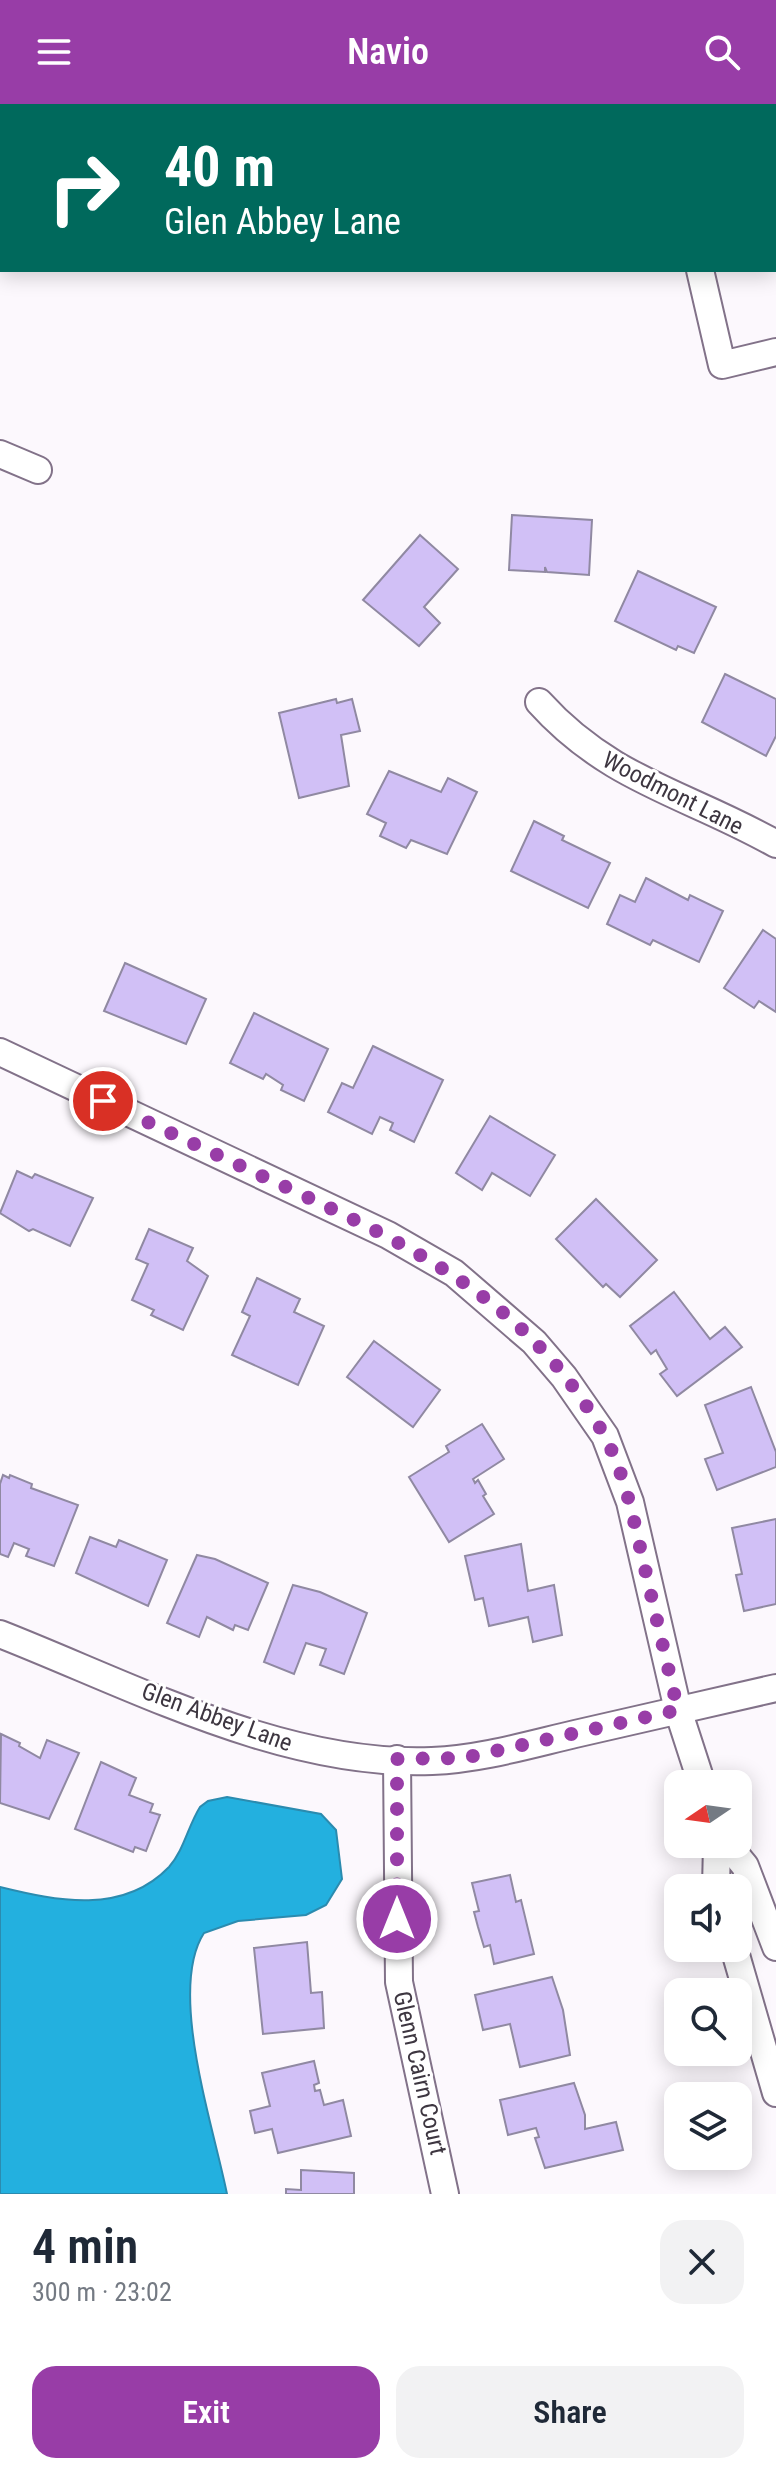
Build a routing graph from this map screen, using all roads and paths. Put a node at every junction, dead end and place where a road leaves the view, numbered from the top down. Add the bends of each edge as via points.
1 (700, 272) edge
2 (776, 352) edge
3 (0, 454) edge
4 (38, 470) dead end
5 (539, 702) dead end
6 (776, 844) edge
7 (0, 1052) edge
8 (0, 1634) edge
9 (776, 1688) edge
10 (678, 1710) junction
11 (397, 1759) junction
12 (697, 1770) edge
13 (738, 1858) edge
14 (776, 1947) edge
15 (738, 1962) edge
16 (776, 2093) edge
17 (445, 2194) edge

1 - 2 street via 722,365
3 - 4 street
5 - 6 street, Woodmont Lane via 572,737 605,761
7 - 10 street via 388,1235 454,1273 534,1342 605,1436 630,1502
8 - 11 street, Glen Abbey Lane via 254,1734 301,1748
9 - 10 street, Glen Abbey Lane
10 - 11 street, Glen Abbey Lane via 464,1758
10 - 12 street
11 - 17 street, Glenn Cairn Court via 399,1982
13 - 14 street
15 - 16 street

